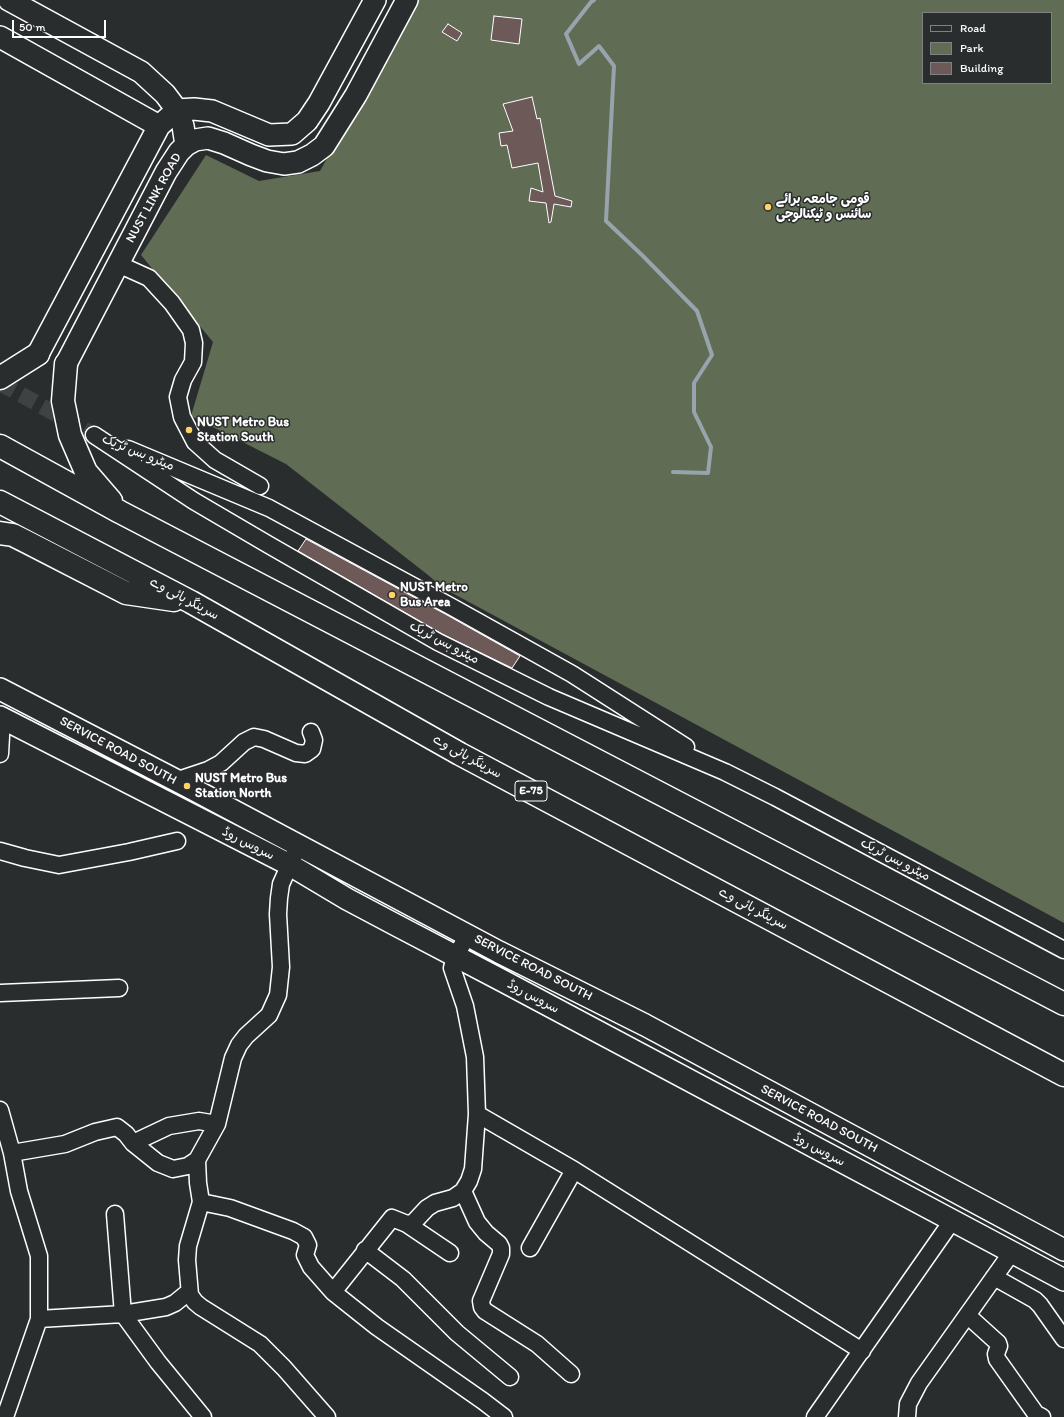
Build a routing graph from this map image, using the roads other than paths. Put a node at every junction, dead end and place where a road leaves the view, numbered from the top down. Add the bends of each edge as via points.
1 (9, 0) edge
2 (375, 0) edge
3 (407, 0) edge
4 (0, 37) edge
5 (177, 110) junction
6 (159, 126) junction
7 (186, 145) junction
8 (118, 264) junction
9 (38, 354) joint
10 (66, 364) joint
11 (0, 378) edge
12 (0, 446) edge
13 (260, 486) dead end
14 (0, 502) edge
15 (120, 512) junction
16 (0, 532) edge
17 (191, 602) junction
18 (0, 689) edge
19 (1, 718) edge
20 (311, 732) dead end
21 (0, 754) edge
22 (725, 772) junction
23 (175, 780) junction
24 (177, 841) dead end
25 (299, 845) junction
26 (0, 851) edge
27 (290, 865) junction
28 (405, 902) junction
29 (396, 925) junction
30 (468, 935) junction
31 (1064, 950) edge
32 (456, 957) junction
33 (119, 988) dead end
34 (0, 993) edge
35 (1064, 1004) edge
36 (1064, 1075) edge
37 (0, 1110) edge
38 (477, 1114) junction
39 (217, 1124) junction
40 (134, 1143) junction
41 (12, 1154) junction
42 (197, 1160) junction
43 (574, 1170) junction
44 (462, 1191) junction
45 (201, 1202) junction
46 (115, 1214) dead end
47 (952, 1221) junction
48 (407, 1224) junction
49 (530, 1248) dead end
50 (365, 1250) junction
51 (1064, 1250) edge
52 (1012, 1252) junction
53 (450, 1253) dead end
54 (994, 1277) junction
55 (1064, 1280) edge
56 (333, 1292) junction
57 (186, 1294) dead end
58 (123, 1314) junction
59 (967, 1315) junction
60 (39, 1319) junction
61 (1064, 1339) edge
62 (862, 1351) junction
63 (571, 1374) dead end
64 (510, 1377) dead end
65 (322, 1415) edge
66 (5, 1417) edge
67 (203, 1417) edge
68 (504, 1417) edge
69 (815, 1417) edge
70 (907, 1417) edge
71 (1042, 1417) edge

1 - 5 main road via 141,72 166,94
2 - 5 main road via 319,103 306,121 292,134 270,135 212,111
3 - 7 main road, NUST LINK ROAD via 356,95 324,146 312,156 284,164 268,161 208,138 195,140
4 - 6 main road
5 - 6 main road
5 - 7 main road
6 - 9 main road
7 - 8 main road, NUST LINK ROAD via 166,172
8 - 10 main road, NUST LINK ROAD
8 - 13 street via 149,278 172,303 191,330 194,342 193,362 183,380 178,397 182,416 195,442 215,460
9 - 11 highway
10 - 15 highway via 64,401 70,435 86,472
12 - 15 highway
14 - 17 highway, سرینگر ہائی وے / E-75
15 - 35 highway
16 - 17 highway via 13,535 126,593
17 - 36 highway, سرینگر ہائی وے / E-75 via 460,754
18 - 23 main road, SERVICE ROAD SOUTH
19 - 21 street
19 - 27 main road, سروس روڈ
20 - 23 street via 314,740 312,749 305,754 254,737 244,742 221,763 208,770
22 - 22 street, میٹرو بس ٹریک via 549,697 438,642 201,505 94,435 276,512 572,674
22 - 31 street, میٹرو بس ٹریک
23 - 25 main road, SERVICE ROAD SOUTH
24 - 26 street via 59,865
25 - 27 street
25 - 28 main road, SERVICE ROAD SOUTH
27 - 29 main road, سروس روڈ
27 - 39 street via 281,884 279,898 281,966 278,995 269,1015 239,1045 233,1058
28 - 29 main road
28 - 30 main road, SERVICE ROAD SOUTH
29 - 32 main road, سروس روڈ
30 - 32 street
30 - 51 main road, SERVICE ROAD SOUTH via 645,1025
32 - 38 street via 452,968 465,1006 475,1057
32 - 47 main road, سروس روڈ
33 - 34 street
37 - 41 street
38 - 43 street
38 - 44 street via 473,1169
39 - 40 street via 199,1121 169,1126
39 - 42 street
40 - 41 street via 117,1127 95,1132 65,1144
40 - 42 street via 158,1163 173,1169 188,1166
41 - 60 street via 19,1191 39,1256
42 - 45 street
43 - 49 street
43 - 62 street
44 - 48 street via 427,1208 416,1221
44 - 63 street via 477,1222 501,1248 501,1254 481,1301 482,1307 537,1344
45 - 56 street via 230,1208 304,1237 308,1245 305,1255 311,1267
45 - 65 street via 186,1260 190,1295 201,1307 260,1344 284,1368
46 - 58 street
47 - 52 main road, سروس روڈ
47 - 62 street
48 - 50 street via 392,1218
48 - 53 street
50 - 56 street
50 - 64 street via 403,1279 457,1333
52 - 54 street
52 - 55 main road, سروس روڈ
54 - 59 street
54 - 61 street via 1040,1305
56 - 68 street via 377,1328
57 - 58 street via 166,1307
58 - 60 street
58 - 67 street
59 - 70 street via 919,1383 908,1404
59 - 71 street via 998,1343 997,1359 1036,1414
60 - 66 street
62 - 69 street

